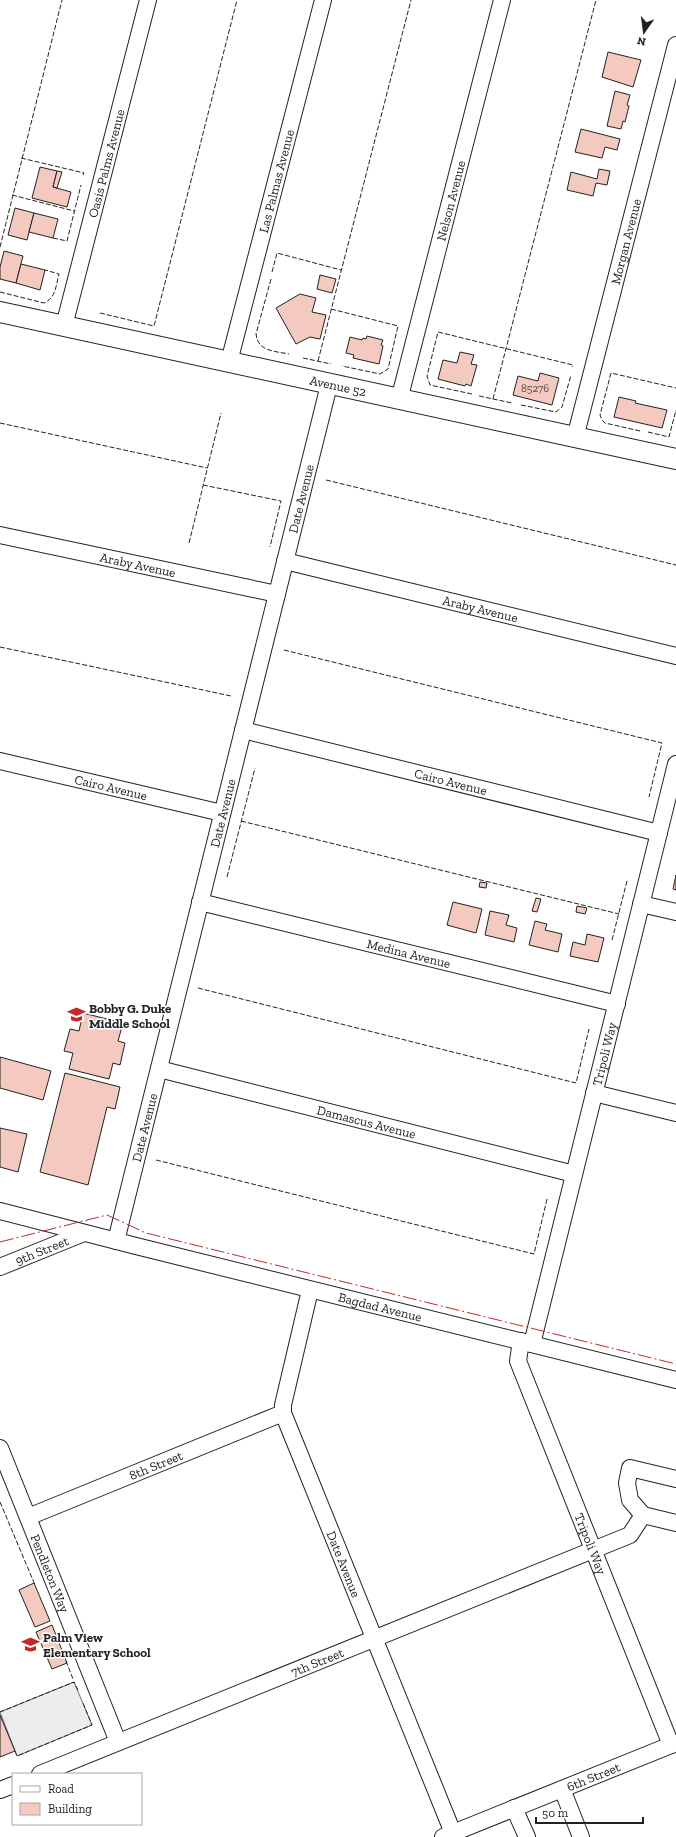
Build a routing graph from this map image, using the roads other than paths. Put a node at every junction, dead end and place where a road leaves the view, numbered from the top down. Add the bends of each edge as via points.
1 (148, 0) edge
2 (323, 0) edge
3 (502, 0) edge
4 (676, 45) edge
5 (0, 312) edge
6 (64, 326) junction
7 (229, 362) junction
8 (329, 385) junction
9 (399, 400) junction
10 (576, 438) junction
11 (676, 459) edge
12 (0, 535) edge
13 (285, 561) junction
14 (277, 594) junction
15 (676, 656) edge
16 (243, 730) junction
17 (0, 761) edge
18 (676, 764) edge
19 (222, 813) junction
20 (670, 818) edge
21 (659, 833) junction
22 (200, 902) junction
23 (641, 904) junction
24 (676, 912) edge
25 (617, 1004) junction
26 (158, 1069) junction
27 (594, 1093) junction
28 (676, 1113) edge
29 (574, 1174) junction
30 (0, 1211) edge
31 (84, 1233) junction
32 (116, 1241) junction
33 (0, 1267) edge
34 (310, 1290) junction
35 (527, 1343) junction
36 (676, 1380) edge
37 (283, 1414) junction
38 (0, 1448) edge
39 (676, 1479) edge
40 (643, 1515) junction
41 (28, 1517) junction
42 (676, 1522) edge
43 (595, 1550) junction
44 (374, 1640) junction
45 (118, 1742) junction
46 (673, 1744) edge
47 (42, 1773) edge
48 (12, 1785) edge
49 (562, 1789) junction
50 (0, 1790) edge
51 (514, 1808) junction
52 (448, 1835) edge
53 (527, 1837) edge
54 (581, 1837) edge

1 - 6 street, Oasis Palms Avenue
2 - 7 street, Las Palmas Avenue
3 - 9 street, Nelson Avenue
4 - 10 street, Morgan Avenue
5 - 6 main road, Avenue 52
6 - 7 main road, Avenue 52
7 - 8 main road, Avenue 52
8 - 9 main road, Avenue 52
8 - 13 street, Date Avenue
9 - 10 main road, Avenue 52
10 - 11 main road, Avenue 52
12 - 14 street, Araby Avenue
13 - 14 street, Date Avenue
13 - 15 street, Araby Avenue
14 - 16 street, Date Avenue
16 - 19 street, Date Avenue
16 - 21 street, Cairo Avenue
17 - 19 street, Cairo Avenue
18 - 20 street, Tripoli Way
19 - 22 street, Date Avenue
20 - 21 street, Tripoli Way
21 - 23 street, Tripoli Way
22 - 25 street, Medina Avenue
22 - 26 street, Date Avenue
23 - 24 street
23 - 25 street, Tripoli Way
25 - 27 street, Tripoli Way
26 - 29 street, Damascus Avenue
26 - 32 street, Date Avenue
27 - 28 street
27 - 29 street, Tripoli Way
29 - 35 street, Tripoli Way
30 - 31 street, Bagdad Avenue
31 - 32 street, Bagdad Avenue
31 - 33 street, 9th Street
32 - 34 street, Bagdad Avenue
34 - 35 street, Bagdad Avenue
34 - 37 street, Date Avenue
35 - 36 street, Bagdad Avenue
35 - 43 street, Tripoli Way via 518,1361
37 - 41 street, 8th Street
37 - 44 street, Date Avenue
38 - 41 street, Pendleton Way
39 - 40 street via 630,1468 627,1483 630,1500
40 - 42 street
40 - 43 street, 7th Street via 630,1535
41 - 45 street, Pendleton Way
43 - 44 street, 7th Street
43 - 46 street, Tripoli Way
44 - 45 street, 7th Street
44 - 52 street, Date Avenue
45 - 47 street, 7th Street
46 - 49 street, 6th Street
48 - 50 street
49 - 51 street, 6th Street
49 - 54 street
51 - 52 street, 6th Street
51 - 53 street

